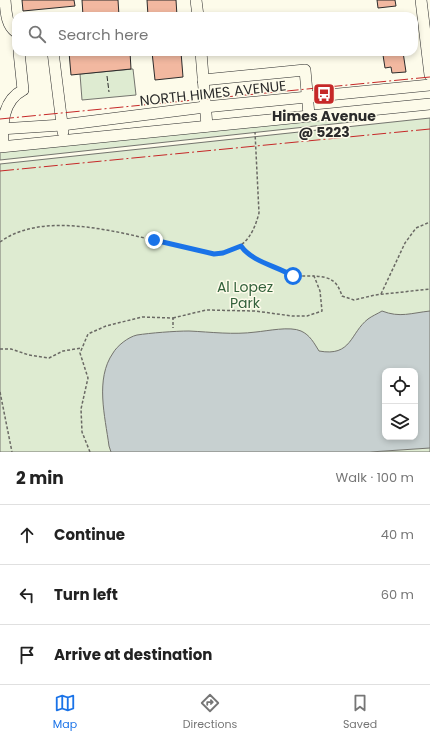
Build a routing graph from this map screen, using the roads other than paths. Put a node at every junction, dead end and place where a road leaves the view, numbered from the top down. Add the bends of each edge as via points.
1 (5, 0) edge
2 (196, 0) edge
3 (421, 0) edge
4 (198, 12) edge
5 (12, 29) edge
6 (19, 56) edge
7 (53, 56) edge
8 (201, 56) edge
9 (430, 75) edge
10 (203, 80) junction
11 (430, 85) edge
12 (308, 98) junction
13 (430, 104) edge
14 (205, 107) junction
15 (309, 115) junction
16 (62, 125) junction
17 (207, 126) junction
18 (1, 128) edge
19 (64, 140) junction
20 (1, 146) edge

1 - 5 street
2 - 4 street
3 - 9 street
6 - 18 street via 23,90 14,94 10,100
7 - 16 street
8 - 10 street
10 - 12 street via 305,70
10 - 14 street
11 - 12 street, NORTH HIMES AVENUE
12 - 14 street, NORTH HIMES AVENUE
12 - 15 street
13 - 15 street
14 - 16 street, NORTH HIMES AVENUE
14 - 17 street
15 - 17 street
16 - 18 street, NORTH HIMES AVENUE
16 - 19 street
17 - 19 street
18 - 20 street
19 - 20 street

